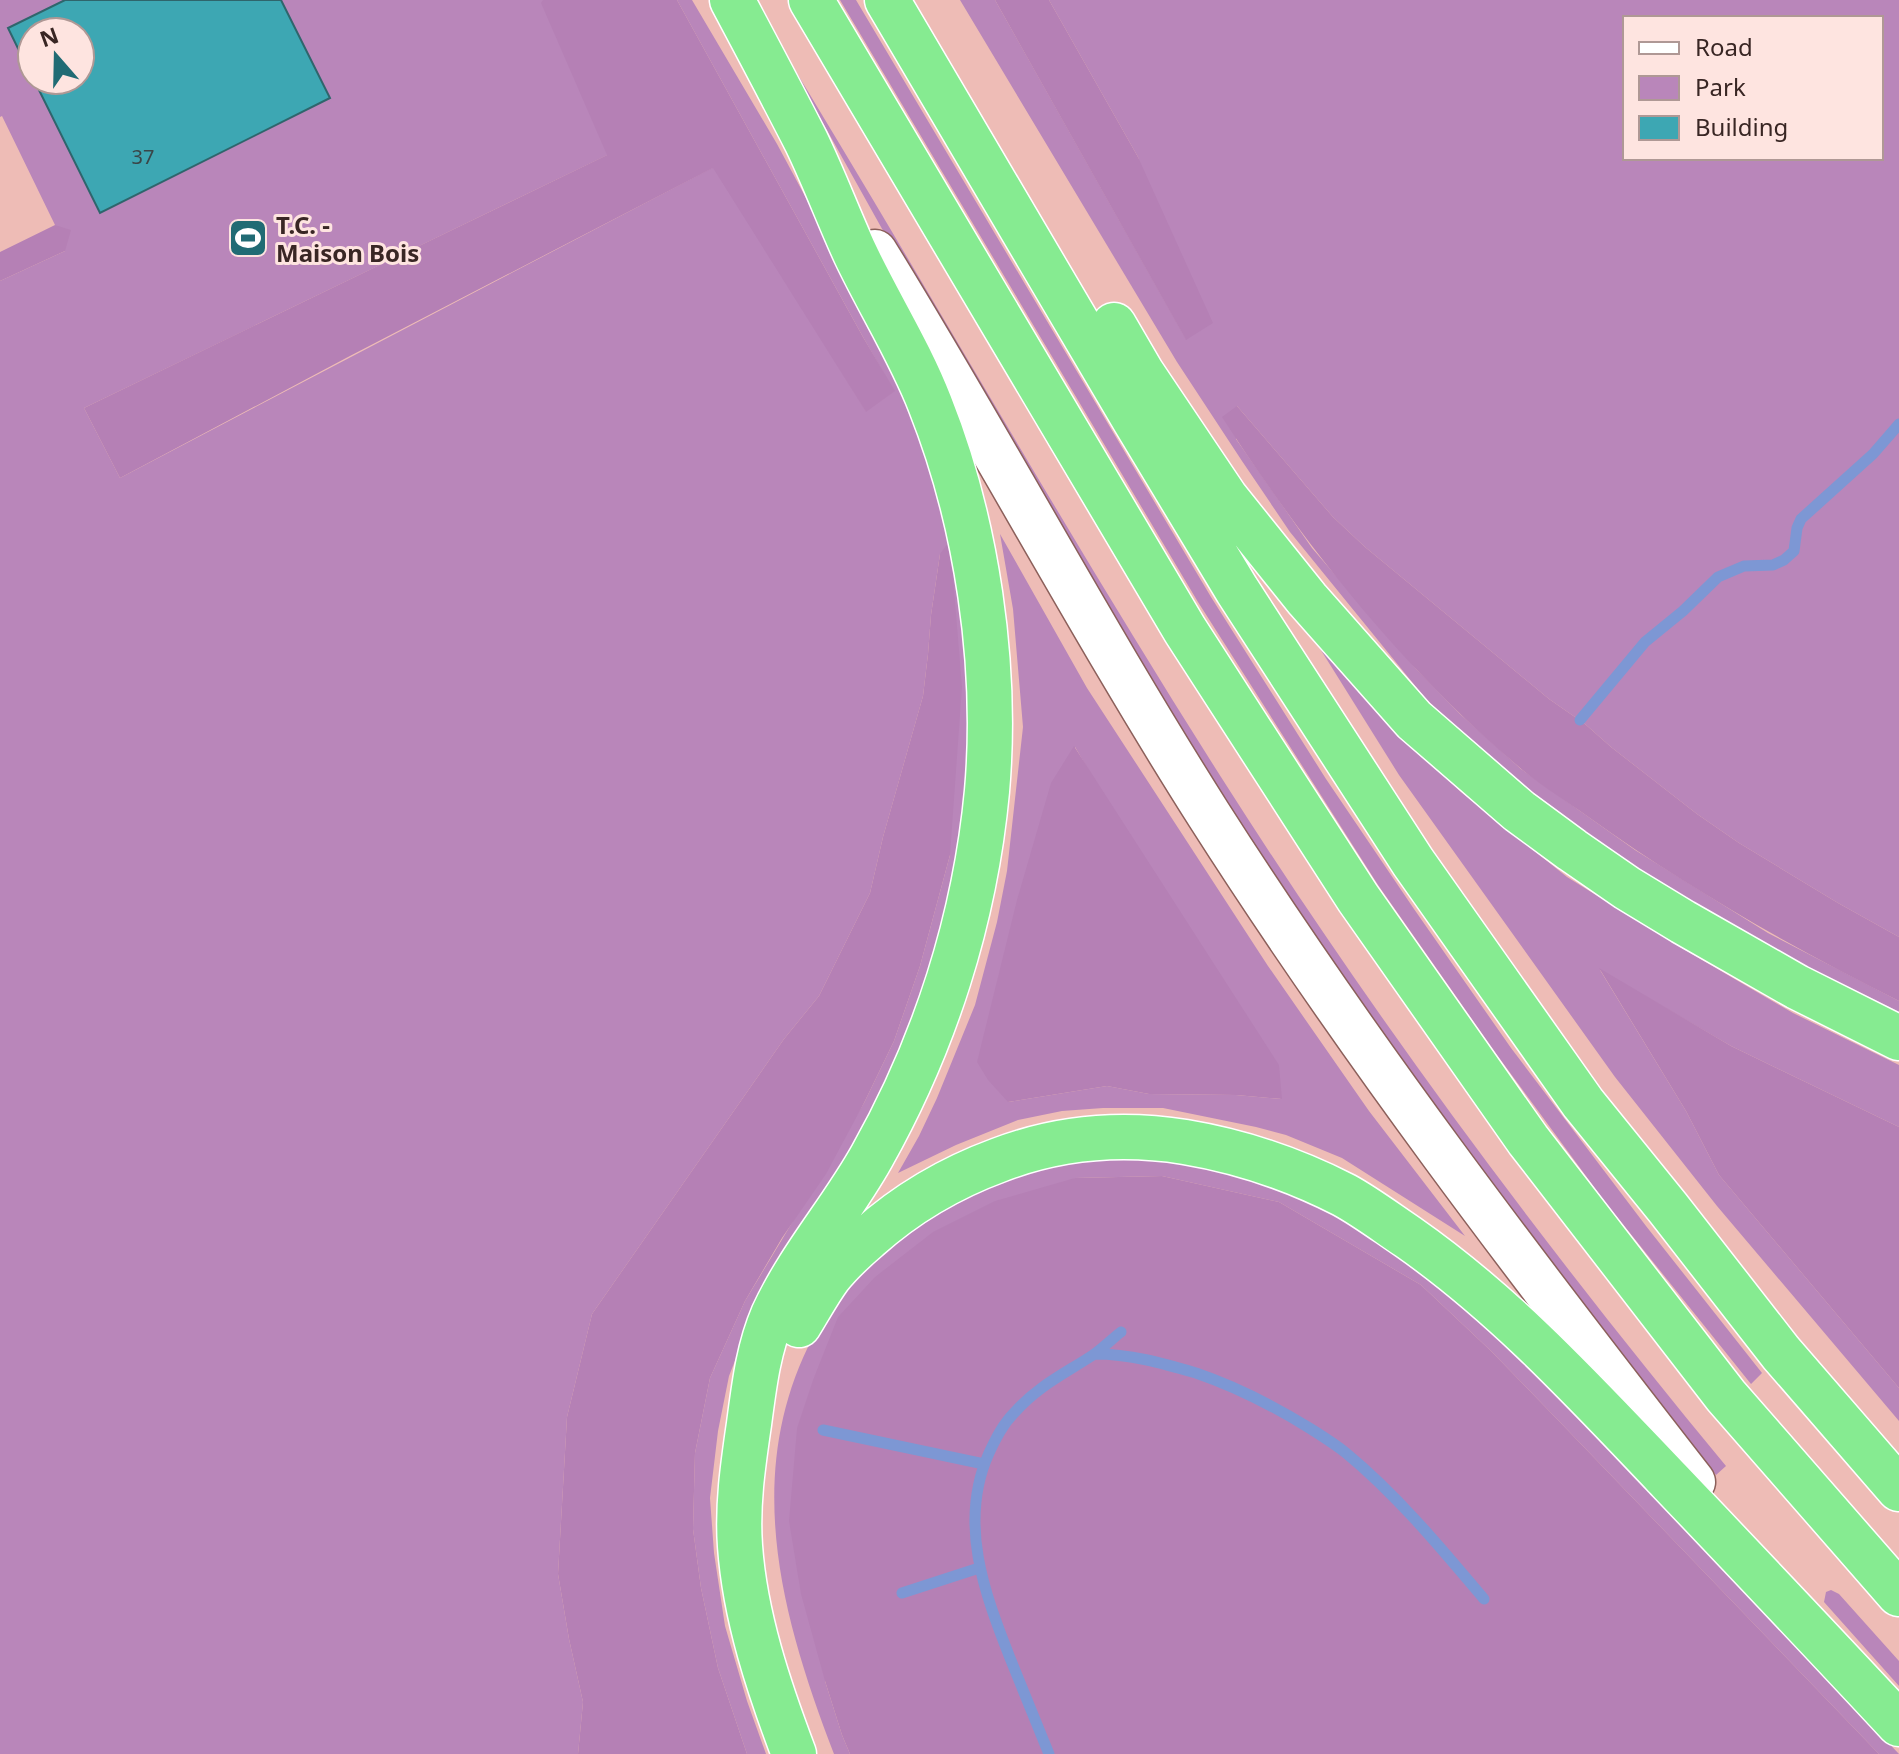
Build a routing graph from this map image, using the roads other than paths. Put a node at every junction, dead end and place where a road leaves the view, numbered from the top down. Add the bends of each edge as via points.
1 (732, 0) edge
2 (811, 0) edge
3 (887, 0) edge
4 (920, 0) edge
5 (808, 145) junction
6 (1899, 1038) edge
7 (748, 1432) junction
8 (1899, 1489) edge
9 (1899, 1594) edge
10 (1792, 1609) junction
11 (1899, 1724) edge
12 (794, 1754) edge

1 - 5 highway
2 - 9 highway via 1185,630 1358,898 1528,1140 1707,1372
3 - 8 highway via 1237,590 1413,862 1583,1103 1781,1353
4 - 6 highway via 1142,373 1226,498 1414,720 1519,811 1627,888 1797,987
5 - 7 highway via 856,256 930,403 961,495 985,635 987,788 971,894 944,997 872,1156 773,1316 762,1345
5 - 10 lane via 1102,640 1303,958 1535,1279
7 - 10 highway via 792,1337 829,1276 919,1198 973,1169 1016,1154 1078,1140 1161,1138 1212,1147 1304,1177 1345,1196 1459,1274 1588,1396
7 - 12 highway via 740,1548 760,1654
10 - 11 highway

